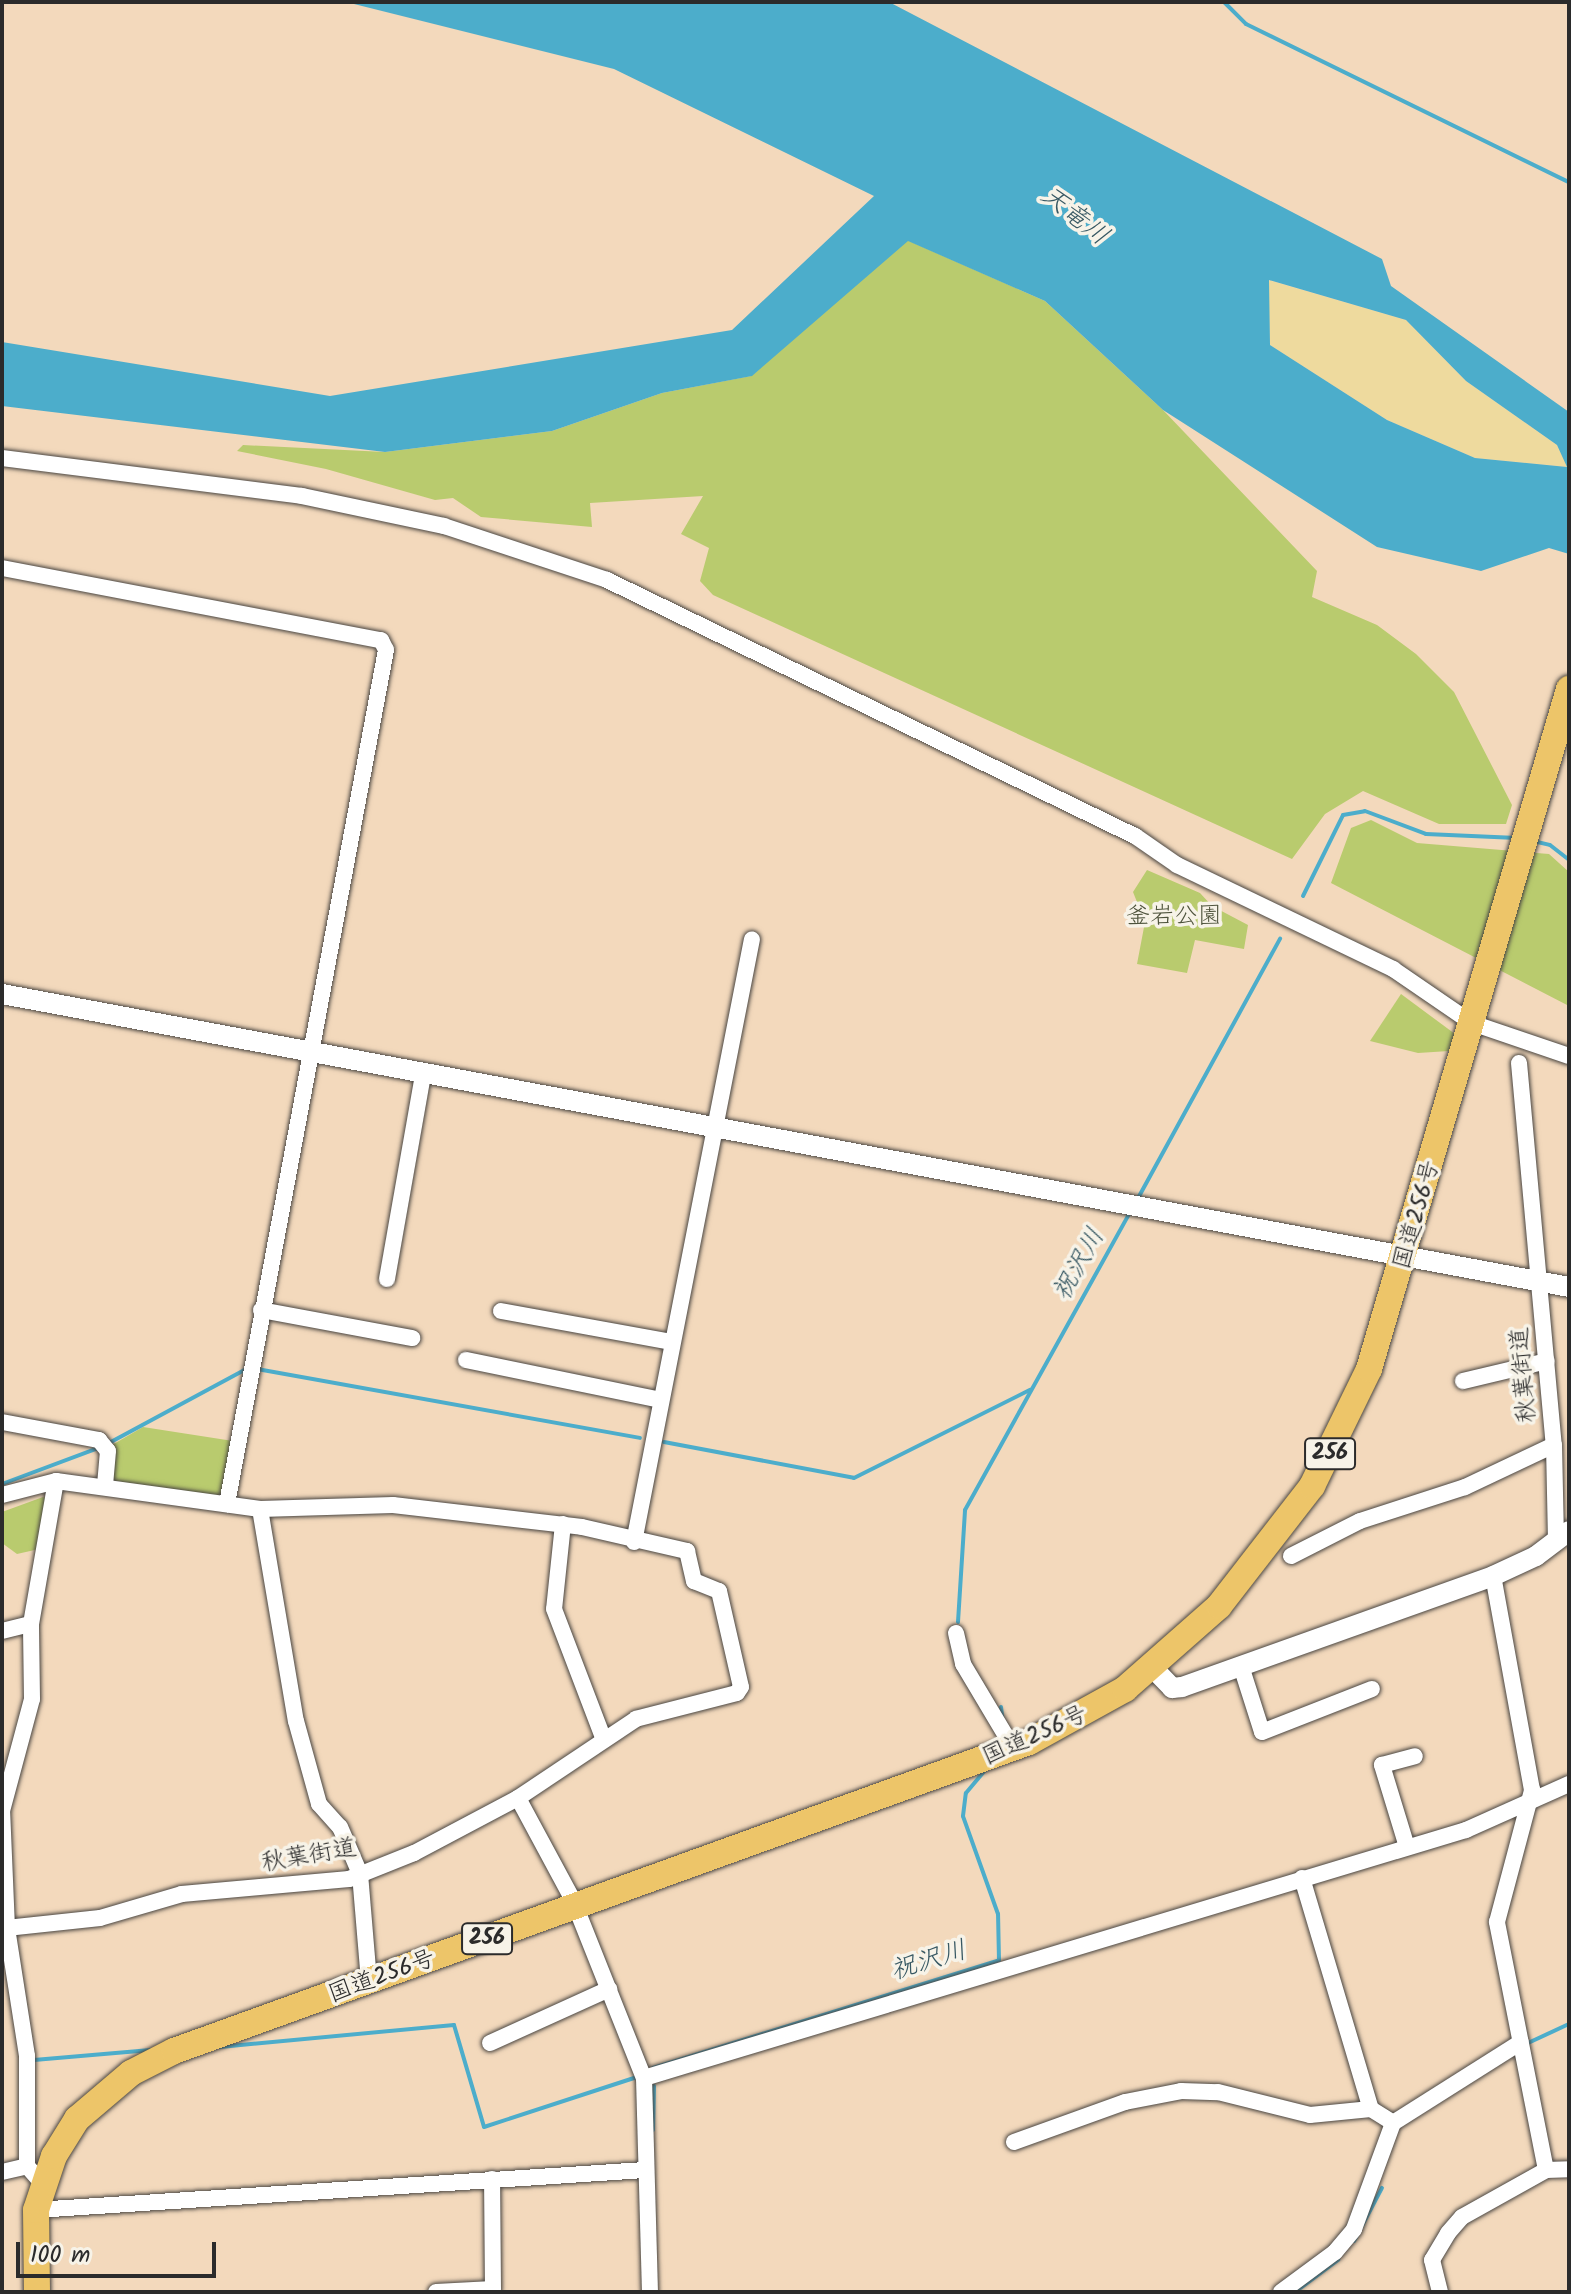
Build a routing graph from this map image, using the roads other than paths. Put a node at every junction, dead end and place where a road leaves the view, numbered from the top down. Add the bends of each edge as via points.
1 (3, 461) edge
2 (2, 568) edge
3 (1569, 689) edge
4 (752, 939) dead end
5 (2, 994) edge
6 (1474, 1018) junction
7 (311, 1053) junction
8 (1569, 1056) edge
9 (1519, 1063) dead end
10 (423, 1074) junction
11 (713, 1127) junction
12 (1405, 1255) junction
13 (387, 1279) dead end
14 (1541, 1281) junction
15 (1569, 1287) edge
16 (261, 1310) junction
17 (501, 1311) dead end
18 (412, 1338) dead end
19 (672, 1342) junction
20 (466, 1360) dead end
21 (1547, 1361) junction
22 (1463, 1381) dead end
23 (661, 1400) junction
24 (2, 1422) edge
25 (1554, 1445) junction
26 (56, 1481) junction
27 (105, 1487) junction
28 (2, 1495) edge
29 (227, 1504) junction
30 (260, 1509) junction
31 (563, 1524) junction
32 (1562, 1536) edge
33 (634, 1542) junction
34 (1291, 1556) dead end
35 (1493, 1576) junction
36 (31, 1624) junction
37 (2, 1631) edge
38 (956, 1633) dead end
39 (1241, 1666) junction
40 (1153, 1668) junction
41 (1372, 1689) dead end
42 (604, 1740) junction
43 (999, 1743) junction
44 (1415, 1756) dead end
45 (1569, 1784) edge
46 (518, 1798) junction
47 (1532, 1802) junction
48 (1407, 1847) junction
49 (360, 1874) junction
50 (1302, 1878) junction
51 (576, 1907) junction
52 (6, 1931) edge
53 (369, 1982) junction
54 (609, 1989) junction
55 (1521, 2042) junction
56 (490, 2043) dead end
57 (644, 2078) junction
58 (1371, 2109) junction
59 (1393, 2123) junction
60 (1014, 2142) dead end
61 (1569, 2169) edge
62 (644, 2170) junction
63 (1546, 2170) junction
64 (2, 2172) edge
65 (34, 2174) junction
66 (492, 2179) junction
67 (36, 2210) junction
68 (493, 2290) edge
69 (37, 2292) edge
70 (436, 2292) edge
71 (650, 2292) edge
72 (1281, 2292) edge
73 (1440, 2292) edge

1 - 6 street via 302,496 444,526 607,580 1135,836 1177,865 1393,969
2 - 7 street via 381,640 386,650
3 - 6 highway, 国道256号 / 256
4 - 11 street
5 - 7 street
6 - 8 street
6 - 12 highway, 国道256号 / 256
7 - 10 street
7 - 16 street
9 - 14 street, 秋葉街道
10 - 11 street
10 - 13 street
11 - 12 street
11 - 19 street
12 - 14 street
12 - 40 highway, 国道256号 / 256 via 1358,1397 1312,1486 1219,1606
14 - 15 street
14 - 21 street, 秋葉街道
16 - 18 street
16 - 29 street
17 - 19 street
19 - 23 street
20 - 23 street
21 - 22 street
21 - 25 street, 秋葉街道
23 - 33 street
24 - 27 street via 105,1446
25 - 32 street
25 - 34 street, 秋葉街道 via 1465,1487 1360,1521
26 - 27 street
26 - 28 street
26 - 36 street
27 - 29 street
29 - 30 street
30 - 31 street via 393,1505
30 - 49 street via 296,1721 319,1804 340,1827
31 - 33 street
31 - 42 street via 554,1609
32 - 35 street
33 - 42 street, 秋葉街道 via 687,1551 694,1581 719,1591 741,1687 737,1693 636,1719
35 - 39 street
35 - 47 street
36 - 37 street
36 - 52 street via 32,1699 2,1811
38 - 43 street via 963,1664
39 - 40 street via 1172,1688
39 - 41 street via 1262,1732
40 - 43 highway, 国道256号 / 256 via 1099,1708
42 - 46 street, 秋葉街道
43 - 51 highway, 国道256号 / 256
44 - 48 street via 1382,1765
45 - 47 street
46 - 49 street, 秋葉街道 via 422,1850
46 - 51 street
47 - 48 street
47 - 55 street via 1497,1922
48 - 50 street
49 - 52 street, 秋葉街道 via 257,1890 182,1894 100,1918
49 - 53 street
50 - 57 street
50 - 58 street
51 - 53 highway, 国道256号 / 256
51 - 54 street
52 - 65 street via 27,2056
53 - 65 highway, 国道256号 / 256 via 174,2051 131,2073 77,2119
54 - 56 street
54 - 57 street
55 - 59 street
55 - 63 street
57 - 62 street
58 - 59 street
58 - 60 street via 1310,2115 1218,2092 1181,2091 1125,2102
59 - 72 street via 1354,2229 1335,2252
61 - 63 street
62 - 66 street
62 - 71 street
63 - 73 street via 1462,2217 1448,2233 1432,2260
64 - 65 street
65 - 67 highway, 国道256号 / 256
66 - 67 street
66 - 68 street
67 - 69 highway, 国道256号 / 256
68 - 70 street

